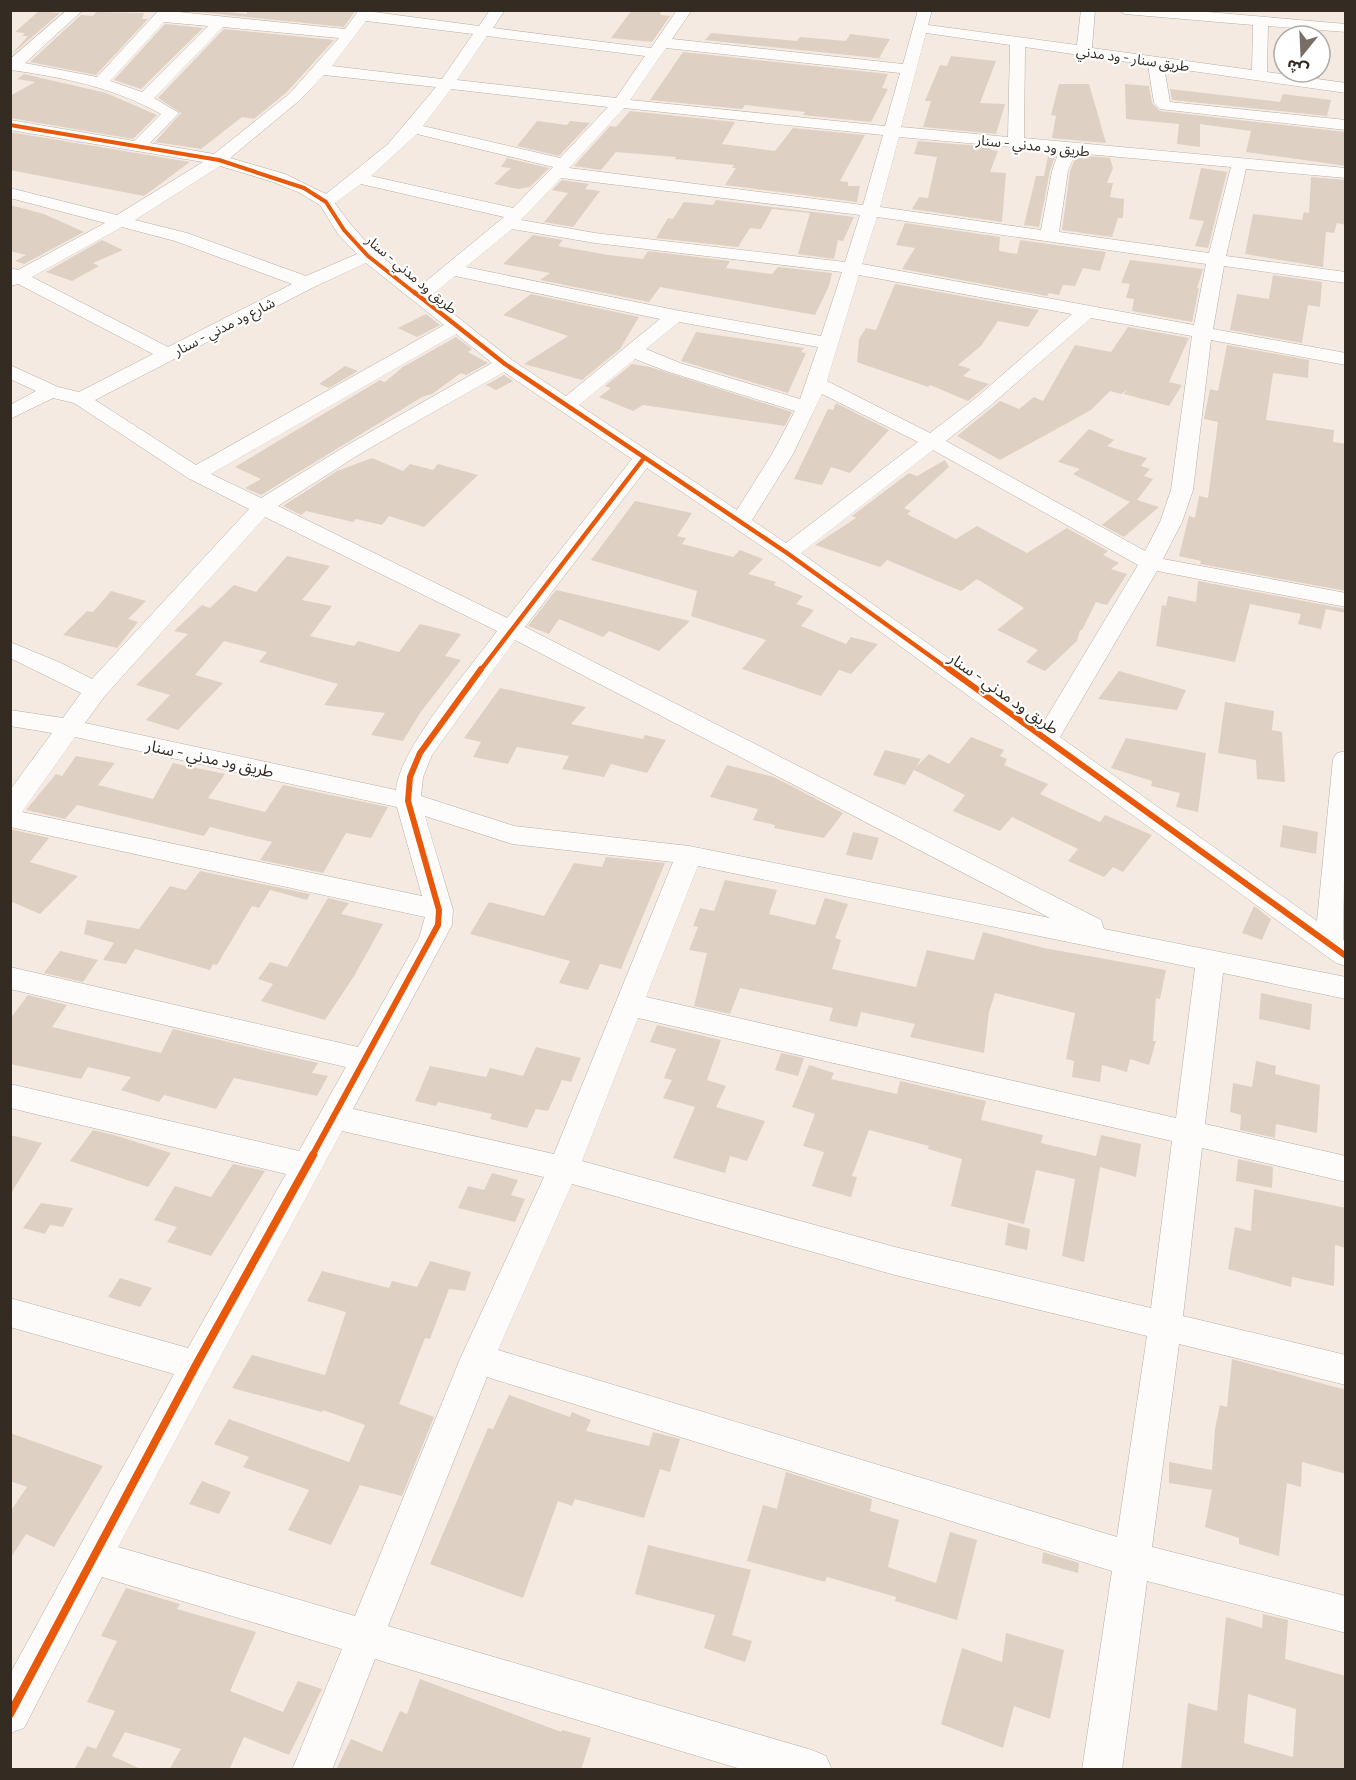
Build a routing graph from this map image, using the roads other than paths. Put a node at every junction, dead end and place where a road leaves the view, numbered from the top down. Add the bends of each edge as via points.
1 (76, 10) edge
2 (498, 10) edge
3 (685, 10) edge
4 (925, 10) edge
5 (1088, 10) edge
6 (1125, 10) edge
7 (365, 13) edge
8 (164, 14) edge
9 (1261, 21) junction
10 (220, 22) junction
11 (921, 28) junction
12 (1346, 28) edge
13 (484, 29) junction
14 (349, 34) junction
15 (1018, 41) junction
16 (660, 48) junction
17 (1084, 50) junction
18 (1155, 61) junction
19 (12, 65) edge
20 (910, 69) junction
21 (323, 70) junction
22 (1259, 76) junction
23 (99, 84) junction
24 (448, 84) junction
25 (1346, 88) edge
26 (143, 100) junction
27 (620, 103) junction
28 (10, 125) edge
29 (1346, 125) edge
30 (412, 128) junction
31 (890, 131) junction
32 (1016, 142) junction
33 (138, 146) junction
34 (1068, 148) junction
35 (1175, 159) junction
36 (219, 160) junction
37 (560, 168) junction
38 (1238, 169) junction
39 (1346, 176) edge
40 (358, 178) junction
41 (10, 193) edge
42 (326, 202) junction
43 (870, 211) junction
44 (512, 218) junction
45 (117, 222) junction
46 (1049, 237) junction
47 (368, 256) junction
48 (1214, 259) junction
49 (853, 268) junction
50 (451, 270) junction
51 (13, 276) edge
52 (1346, 278) edge
53 (307, 283) junction
54 (419, 297) junction
55 (1086, 312) junction
56 (675, 316) junction
57 (455, 327) junction
58 (1202, 332) junction
59 (830, 343) junction
60 (633, 351) junction
61 (167, 354) junction
62 (1346, 359) edge
63 (505, 364) junction
64 (10, 371) edge
65 (816, 383) junction
66 (51, 391) junction
67 (81, 399) junction
68 (567, 405) junction
69 (807, 408) junction
70 (10, 413) edge
71 (933, 442) junction
72 (644, 458) junction
73 (195, 474) junction
74 (262, 507) junction
75 (741, 521) junction
76 (787, 552) junction
77 (1150, 562) junction
78 (1346, 600) edge
79 (511, 629) junction
80 (10, 649) edge
81 (95, 692) junction
82 (10, 718) edge
83 (68, 727) junction
84 (1046, 739) junction
85 (1346, 759) edge
86 (408, 801) junction
87 (10, 810) edge
88 (10, 818) edge
89 (689, 855) junction
90 (439, 910) junction
91 (1123, 944) junction
92 (1337, 949) edge
93 (1210, 961) junction
94 (10, 978) edge
95 (1346, 988) edge
96 (627, 1004) junction
97 (364, 1060) junction
98 (10, 1096) edge
99 (334, 1117) junction
100 (1189, 1134) junction
101 (307, 1166) junction
102 (563, 1169) junction
103 (1346, 1169) edge
104 (10, 1312) edge
105 (1165, 1325) junction
106 (477, 1359) junction
107 (196, 1365) junction
108 (1346, 1370) edge
109 (93, 1557) junction
110 (1130, 1558) junction
111 (1346, 1615) edge
112 (366, 1637) junction
113 (10, 1714) edge
114 (312, 1770) edge
115 (812, 1770) edge
116 (1102, 1770) edge

1 - 19 street
2 - 13 street
3 - 16 street, طريق ود مدني - سنار
4 - 11 street
5 - 17 street
6 - 9 street
7 - 13 street
7 - 14 street
8 - 10 street
8 - 23 street
9 - 12 street
9 - 22 street
10 - 14 street
10 - 26 street
11 - 15 street, طريق سنار - ود مدني
11 - 20 street
13 - 16 street
13 - 24 street
14 - 21 street
15 - 17 street, طريق سنار - ود مدني
15 - 32 street
16 - 20 street
16 - 27 street, طريق ود مدني - سنار
17 - 18 street, طريق سنار - ود مدني
18 - 22 street, طريق سنار - ود مدني
18 - 29 street via 1158,90 1166,106
19 - 23 street
20 - 31 street
21 - 24 street, طريق ود مدني - سنار
21 - 36 street
22 - 25 street, طريق سنار - ود مدني
23 - 26 street
24 - 27 street, طريق ود مدني - سنار
24 - 30 street
26 - 33 street via 171,113
27 - 31 street, طريق ود مدني - سنار
27 - 37 street, طريق ود مدني - سنار
28 - 33 street, طريق ود مدني - سنار
30 - 37 street
30 - 40 street
31 - 32 street, طريق ود مدني - سنار
31 - 43 street
32 - 34 street, طريق ود مدني - سنار
33 - 36 street, طريق ود مدني - سنار
34 - 35 street, طريق ود مدني - سنار
34 - 46 street via 1060,171
35 - 38 street
35 - 39 street
36 - 42 street, طريق ود مدني - سنار via 279,178
36 - 45 street
37 - 43 street
37 - 44 street, طريق ود مدني - سنار
38 - 39 street
38 - 48 street
40 - 42 street
40 - 44 street
41 - 45 street
42 - 47 street, طريق ود مدني - سنار
43 - 46 street
43 - 49 street
44 - 49 street via 595,238
44 - 50 street, طريق ود مدني - سنار
45 - 51 street
45 - 53 street via 212,247
46 - 48 street
47 - 53 street, شارع ود مدني - سنار
47 - 54 street, طريق ود مدني - سنار
48 - 52 street
48 - 58 street
49 - 55 street
49 - 59 street
50 - 54 street, طريق ود مدني - سنار
50 - 56 street, طريق ود مدني - سنار
51 - 61 street
53 - 61 street, شارع ود مدني - سنار
54 - 57 street, طريق ود مدني - سنار
55 - 58 street
55 - 71 street
56 - 59 street, طريق ود مدني - سنار
56 - 60 street
57 - 63 street, طريق ود مدني - سنار
57 - 73 street
58 - 62 street
58 - 77 street via 1182,490
59 - 65 street
60 - 68 street
60 - 69 street
61 - 67 street, شارع ود مدني - سنار
63 - 68 street, طريق ود مدني - سنار
63 - 74 street via 356,448
64 - 66 street, طريق ود مدني - سنار
65 - 69 street
65 - 71 street
66 - 67 street, طريق ود مدني - سنار
66 - 70 street
67 - 73 street, طريق ود مدني - سنار
68 - 72 street, طريق ود مدني - سنار
69 - 75 street
71 - 76 street
71 - 77 street
72 - 75 street, طريق ود مدني - سنار
72 - 79 street
73 - 74 street, طريق ود مدني - سنار
74 - 79 street, طريق ود مدني - سنار
74 - 81 street
75 - 76 street, طريق ود مدني - سنار
76 - 84 street, طريق ود مدني - سنار
77 - 78 street
77 - 84 street
79 - 86 street via 420,753 410,777
79 - 91 street, طريق ود مدني - سنار
80 - 81 street
81 - 83 street
82 - 83 street, طريق ود مدني - سنار
83 - 86 street, طريق ود مدني - سنار
83 - 87 street
84 - 92 street, طريق ود مدني - سنار
85 - 92 street
86 - 89 street, طريق ود مدني - سنار via 512,835
86 - 90 street
88 - 90 street
89 - 91 street, طريق ود مدني - سنار
89 - 96 street
90 - 97 street via 433,938
91 - 93 street, طريق ود مدني - سنار
93 - 95 street, طريق ود مدني - سنار
93 - 100 street
94 - 97 street
96 - 100 street
96 - 102 street
97 - 99 street
98 - 101 street
99 - 101 street
99 - 102 street
100 - 103 street
100 - 105 street
101 - 107 street
102 - 105 street via 895,1261
102 - 106 street
104 - 107 street
105 - 108 street
105 - 110 street
106 - 110 street
106 - 112 street
107 - 109 street
109 - 112 street
109 - 113 street
110 - 111 street
110 - 116 street
112 - 114 street
112 - 115 street

